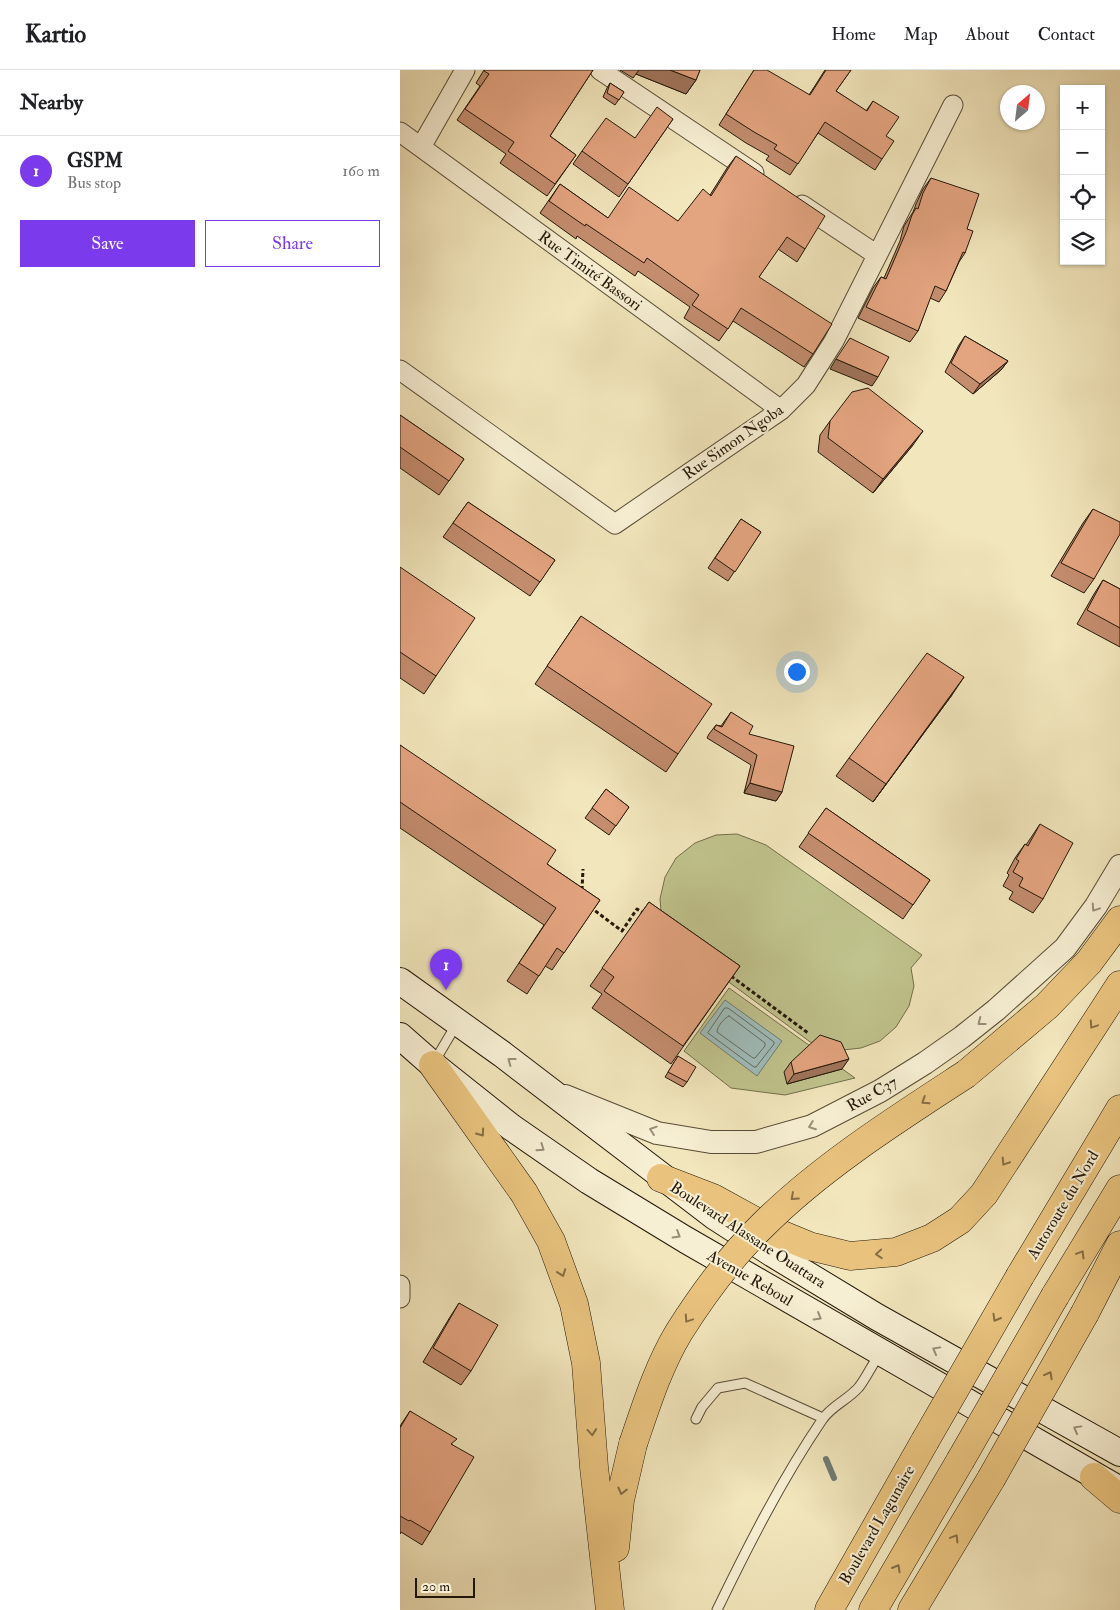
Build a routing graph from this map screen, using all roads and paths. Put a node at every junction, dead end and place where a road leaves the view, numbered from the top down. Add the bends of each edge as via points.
1 (465, 70) edge
2 (600, 70) edge
3 (953, 105) dead end
4 (400, 132) edge
5 (421, 147) junction
6 (770, 184) edge
7 (786, 195) edge
8 (877, 255) junction
9 (400, 370) edge
10 (781, 410) junction
11 (1120, 866) edge
12 (583, 868) dead end
13 (582, 893) edge
14 (590, 908) edge
15 (652, 920) edge
16 (1120, 920) edge
17 (730, 976) edge
18 (400, 981) edge
19 (1120, 985) edge
20 (458, 1023) junction
21 (808, 1033) dead end
22 (400, 1036) edge
23 (433, 1065) junction
24 (550, 1091) junction
25 (1120, 1109) edge
26 (662, 1178) junction
27 (1120, 1189) edge
28 (1120, 1245) edge
29 (400, 1285) edge
30 (400, 1298) edge
31 (880, 1353) junction
32 (823, 1418) junction
33 (696, 1419) dead end
34 (925, 1441) joint
35 (1120, 1453) edge
36 (1094, 1476) junction
37 (1120, 1490) edge
38 (1120, 1499) edge
39 (611, 1610) edge
40 (717, 1610) edge
41 (829, 1610) edge
42 (872, 1610) edge
43 (912, 1610) edge

1 - 5 street
2 - 6 street
3 - 8 street, Rue Simon Ngoba
4 - 5 street, Rue Timité Bassori
5 - 10 street, Rue Timité Bassori
7 - 8 street
8 - 10 street, Rue Simon Ngoba via 834,341 806,385
9 - 10 street, Rue Simon Ngoba via 615,524
11 -> 24 street, Rue C37 via 1065,948 996,1010 918,1068 812,1126 756,1142 711,1142 657,1133
12 - 13 path
14 - 15 path via 622,931 637,908
16 -> 39 highway, bridge via 1089,962 1047,1006 966,1074 889,1124 803,1189 762,1225 711,1286 679,1333 651,1392 634,1444 620,1500
17 - 21 path
18 - 20 main road, Boulevard Alassane Ouattara
19 -> 26 highway via 984,1194 960,1220 932,1238 896,1252 850,1256 775,1232 713,1198
20 - 23 lane
24 -> 20 main road, Boulevard Alassane Ouattara
22 - 23 main road, Avenue Reboul
23 -> 31 main road, Avenue Reboul via 511,1127 589,1181
23 -> 39 highway via 524,1193 550,1241 574,1304 586,1363 594,1467
24 - 26 main road, Boulevard Alassane Ouattara
25 -> 34 highway, Autoroute du Nord, bridge
35 -> 26 main road, Boulevard Alassane Ouattara via 772,1254
42 -> 27 highway, bridge
43 -> 28 highway, bridge via 991,1479
29 - 30 street
31 - 32 lane via 858,1387
31 - 36 main road, Avenue Reboul
32 - 33 lane via 745,1383 718,1388
32 - 40 lane via 752,1540
34 - 41 highway, Boulevard Lagunaire
36 - 37 main road, Avenue Reboul
36 - 38 highway

